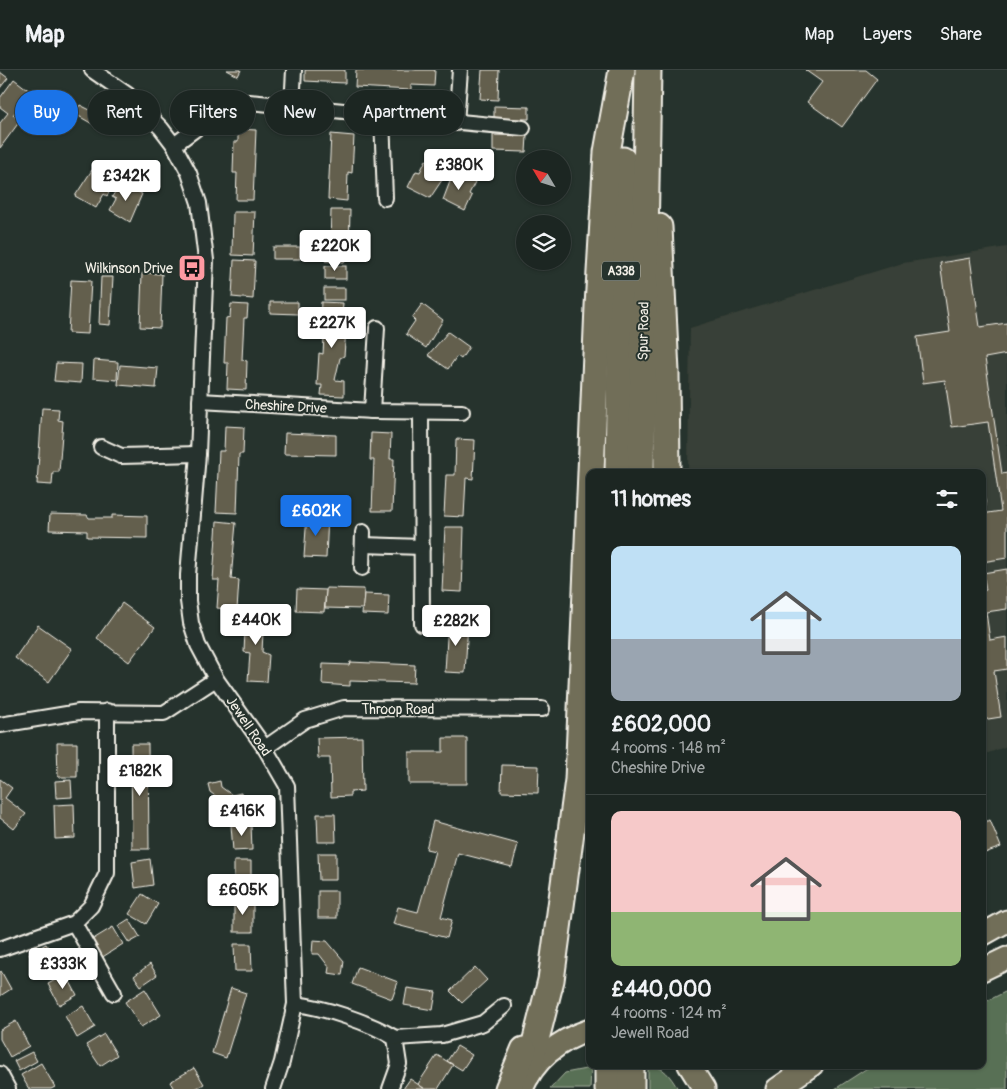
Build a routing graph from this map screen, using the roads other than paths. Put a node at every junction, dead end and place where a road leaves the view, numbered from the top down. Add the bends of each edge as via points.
1 (92, 70) edge
2 (294, 70) edge
3 (460, 70) edge
4 (623, 70) edge
5 (648, 70) edge
6 (293, 90) edge
7 (458, 90) edge
8 (265, 104) edge
9 (464, 124) edge
10 (523, 128) dead end
11 (383, 135) edge
12 (648, 140) junction
13 (174, 144) junction
14 (385, 198) dead end
15 (377, 328) dead end
16 (200, 401) junction
17 (372, 411) junction
18 (421, 412) junction
19 (462, 412) dead end
20 (101, 447) dead end
21 (198, 454) junction
22 (591, 469) edge
23 (618, 469) edge
24 (641, 469) edge
25 (666, 469) edge
26 (422, 547) junction
27 (362, 568) dead end
28 (586, 590) edge
29 (422, 624) dead end
30 (216, 679) junction
31 (542, 709) dead end
32 (107, 711) junction
33 (0, 725) edge
34 (265, 748) junction
35 (1007, 921) edge
36 (74, 923) junction
37 (986, 933) edge
38 (0, 949) edge
39 (1007, 958) edge
40 (986, 968) edge
41 (114, 993) dead end
42 (295, 1004) junction
43 (504, 1006) dead end
44 (586, 1032) edge
45 (395, 1038) junction
46 (608, 1069) edge
47 (631, 1069) edge
48 (692, 1069) edge
49 (806, 1069) edge
50 (0, 1074) edge
51 (519, 1084) edge
52 (8, 1089) edge
53 (273, 1089) edge
54 (390, 1089) edge
55 (608, 1089) edge
56 (631, 1089) edge
57 (704, 1089) edge
58 (777, 1089) edge

1 - 13 street, Jewell Road via 128,95
2 - 6 street
3 - 7 street
4 - 22 highway via 607,152
4 - 23 highway, Spur Road / A338
5 - 12 highway, Spur Road / A338
8 - 13 street via 250,102 213,116
9 - 10 street
11 - 14 street
12 - 24 highway, Spur Road / A338
12 - 25 highway via 663,265
13 - 16 street, Jewell Road via 199,203 206,256
15 - 17 street
16 - 17 street, Cheshire Drive
16 - 21 street, Jewell Road
17 - 18 street, Cheshire Drive
18 - 19 street, Cheshire Drive
18 - 26 street
20 - 21 street via 121,456
21 - 30 street, Jewell Road via 188,601 198,645
26 - 27 street via 363,538
26 - 29 street
28 - 51 highway via 578,780 568,869 547,994
30 - 32 street via 164,713
30 - 34 street, Jewell Road
31 - 34 street, Throop Road via 344,708 305,720
32 - 33 street via 78,712
32 - 36 street via 107,873 91,906
34 - 42 street, Jewell Road via 287,786
35 - 37 main road
36 - 38 street
36 - 41 street
39 - 40 main road
42 - 45 street via 310,1005 383,1030
42 - 53 street, Jewell Road
43 - 45 street via 483,1023 442,1034
44 - 51 main road via 544,1055
45 - 54 street via 399,1064
46 - 55 highway
47 - 56 highway
48 - 57 main road
49 - 58 main road
50 - 52 street

